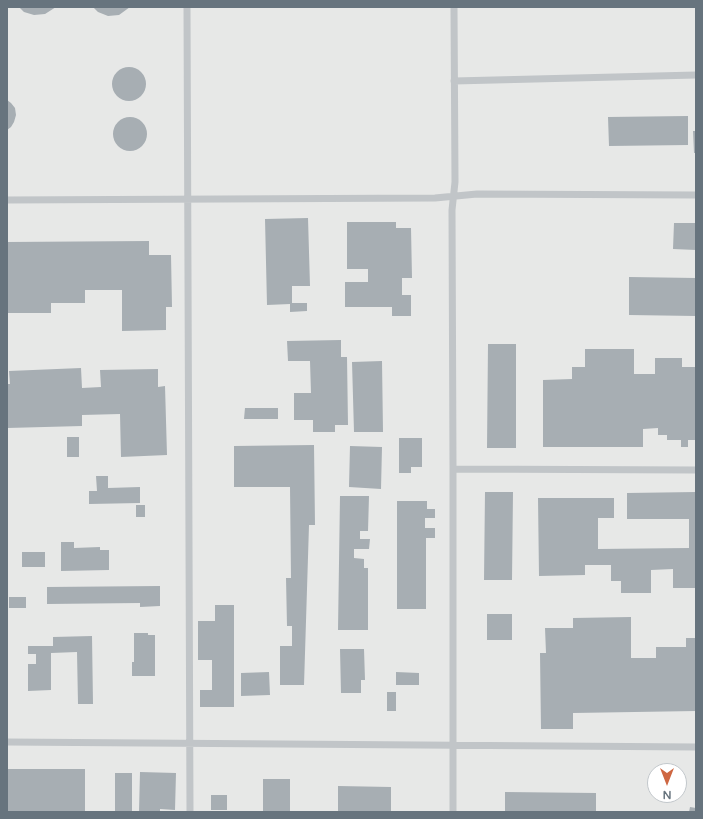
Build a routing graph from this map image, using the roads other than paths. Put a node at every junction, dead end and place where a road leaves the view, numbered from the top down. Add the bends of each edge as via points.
1 (187, 7) edge
2 (454, 7) edge
3 (696, 75) edge
4 (454, 81) junction
5 (696, 195) edge
6 (454, 196) junction
7 (7, 200) edge
8 (189, 200) junction
9 (454, 470) junction
10 (696, 470) edge
11 (7, 742) edge
12 (191, 743) junction
13 (453, 746) junction
14 (696, 747) edge
15 (190, 812) edge
16 (453, 812) edge

1 - 8 lane
2 - 4 lane
3 - 4 lane
4 - 6 lane
5 - 6 lane
6 - 8 lane
6 - 9 lane
7 - 8 lane
8 - 12 lane
9 - 10 lane
9 - 13 lane
11 - 12 lane
12 - 13 lane
12 - 15 lane
13 - 14 lane
13 - 16 lane

